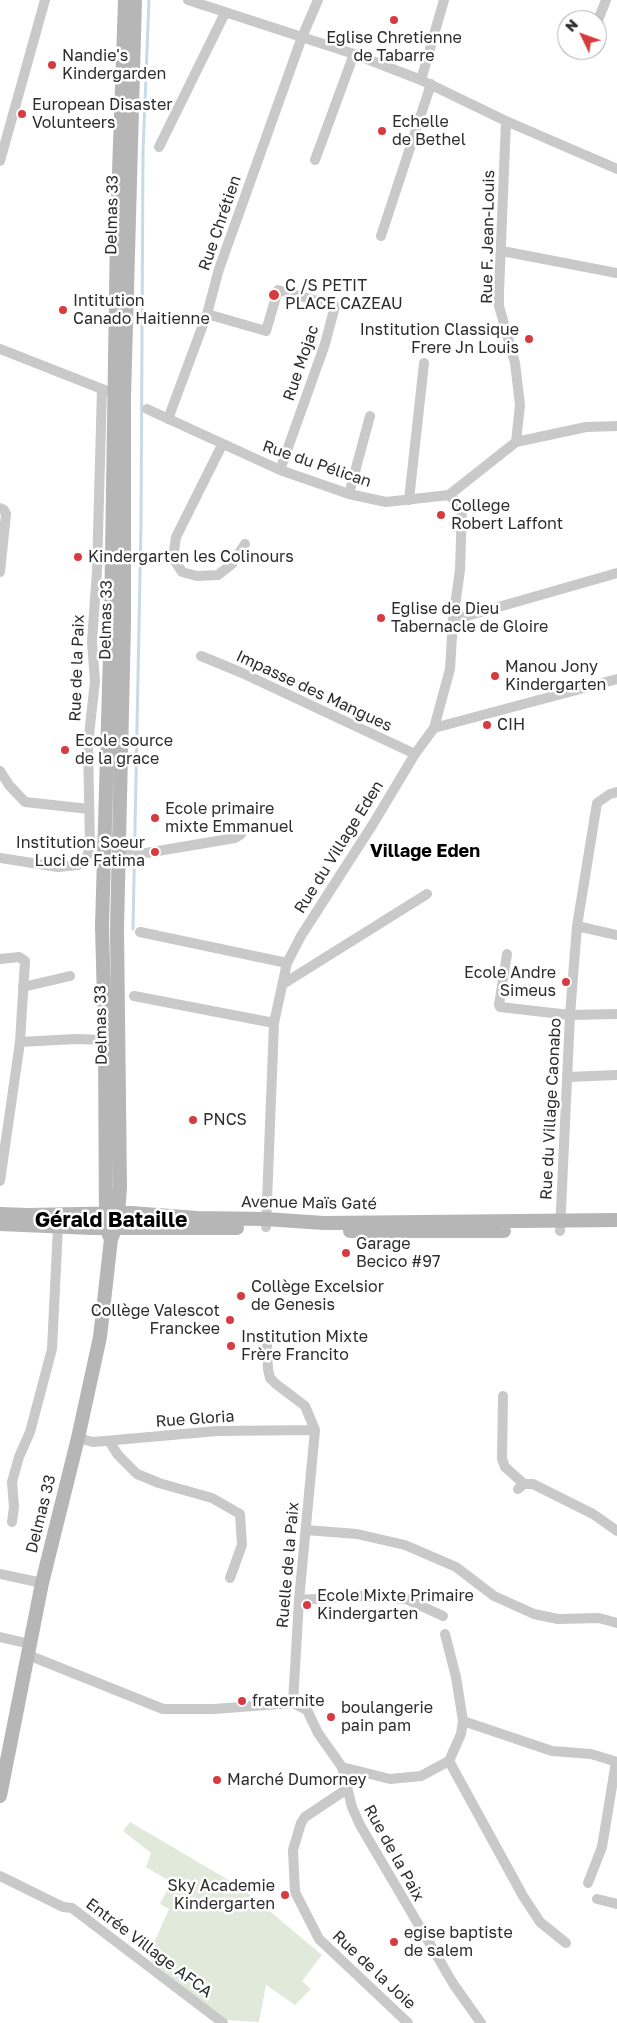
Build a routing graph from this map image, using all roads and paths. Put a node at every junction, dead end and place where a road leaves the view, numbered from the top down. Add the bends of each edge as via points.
1 (45, 0) edge
2 (125, 0) edge
3 (134, 0) edge
4 (188, 0) edge
5 (318, 0) edge
6 (444, 0) edge
7 (225, 14) junction
8 (302, 37) junction
9 (354, 54) junction
10 (426, 82) junction
11 (506, 121) junction
12 (158, 147) dead end
13 (315, 160) dead end
14 (0, 161) edge
15 (617, 169) edge
16 (381, 236) dead end
17 (502, 251) junction
18 (617, 273) edge
19 (207, 314) junction
20 (0, 350) edge
21 (424, 362) dead end
22 (113, 393) junction
23 (148, 409) dead end
24 (370, 416) dead end
25 (168, 419) junction
26 (617, 426) edge
27 (516, 442) junction
28 (222, 445) junction
29 (280, 470) junction
30 (349, 494) junction
31 (449, 495) junction
32 (409, 500) junction
33 (3, 511) edge
34 (246, 544) dead end
35 (0, 572) edge
36 (617, 573) edge
37 (452, 620) junction
38 (201, 656) dead end
39 (617, 680) edge
40 (434, 728) junction
41 (415, 754) junction
42 (0, 771) edge
43 (617, 792) edge
44 (89, 809) junction
45 (244, 827) dead end
46 (119, 855) junction
47 (0, 858) edge
48 (427, 894) dead end
49 (577, 926) junction
50 (140, 932) dead end
51 (617, 935) edge
52 (507, 954) dead end
53 (0, 959) edge
54 (287, 963) junction
55 (70, 976) dead end
56 (282, 984) junction
57 (23, 987) junction
58 (134, 996) dead end
59 (617, 1014) edge
60 (570, 1015) junction
61 (274, 1024) junction
62 (105, 1040) junction
63 (20, 1042) junction
64 (617, 1075) edge
65 (568, 1077) junction
66 (0, 1181) edge
67 (112, 1213) junction
68 (0, 1214) edge
69 (617, 1220) edge
70 (265, 1223) junction
71 (0, 1224) edge
72 (58, 1226) junction
73 (560, 1226) junction
74 (617, 1229) edge
75 (111, 1231) junction
76 (267, 1344) dead end
77 (503, 1396) dead end
78 (315, 1430) junction
79 (78, 1438) junction
80 (109, 1441) junction
81 (12, 1522) dead end
82 (306, 1530) junction
83 (617, 1531) edge
84 (0, 1574) edge
85 (230, 1578) dead end
86 (42, 1583) junction
87 (299, 1600) junction
88 (443, 1616) dead end
89 (617, 1623) edge
90 (445, 1634) dead end
91 (0, 1637) edge
92 (29, 1650) junction
93 (293, 1703) junction
94 (462, 1721) junction
95 (449, 1761) junction
96 (617, 1762) edge
97 (342, 1767) junction
98 (347, 1789) junction
99 (0, 1796) edge
100 (0, 1876) edge
101 (588, 1883) dead end
102 (596, 1899) dead end
103 (617, 1904) edge
104 (566, 1943) dead end
105 (223, 2023) edge
106 (408, 2023) edge
107 (481, 2023) edge

1 - 14 street
2 - 22 main road, Delmas 33
3 - 22 main road, Delmas 33
4 - 7 street
5 - 8 street, Rue Chrétien
6 - 10 street
7 - 8 street
7 - 12 street
8 - 9 street
8 - 19 street, Rue Chrétien via 219,269
9 - 10 street
9 - 13 street
10 - 11 street
10 - 16 street
11 - 15 street
11 - 17 street, Rue F. Jean-Louis
17 - 18 street
17 - 27 street, Rue F. Jean-Louis via 500,306 516,363 520,405
19 - 25 street, Rue Chrétien
19 - 29 street, Rue Mojac via 266,331 278,290 336,306
20 - 22 street
21 - 32 street
22 - 44 street, Rue de la Paix via 92,642 95,682 88,744
22 - 46 main road, Delmas 33 via 124,614
22 - 62 main road, Delmas 33 via 111,620 102,926
23 - 25 street, Rue du Pélican
24 - 30 street
25 - 28 street, Rue du Pélican
26 - 27 street via 586,427
27 - 31 street
28 - 29 street, Rue du Pélican
28 - 34 street via 176,537 173,558 182,572 197,576 218,575 232,564
29 - 30 street, Rue du Pélican
30 - 32 street, Rue du Pélican via 386,502
31 - 32 street, Rue du Pélican
31 - 37 street, Rue du Village Eden via 462,507 460,570
33 - 35 street
36 - 37 street
37 - 40 street, Rue du Village Eden via 450,669
38 - 41 street, Impasse des Mangues
39 - 40 street
40 - 41 street, Rue du Village Eden
41 - 54 street, Rue du Village Eden
42 - 44 street via 26,802
43 - 49 street, Rue du Village Caonabo via 597,803
44 - 47 street, Rue de la Paix via 90,847 86,859 78,865 58,867
45 - 46 street via 236,838
46 - 67 main road, Delmas 33 via 120,1188
48 - 56 street
49 - 51 street
49 - 60 street, Rue du Village Caonabo
50 - 54 street
52 - 60 street via 500,1007
53 - 57 street via 23,959
54 - 56 street, Rue du Village Eden
55 - 57 street
56 - 61 street, Rue du Village Eden
57 - 63 street
58 - 61 street
59 - 60 street
60 - 65 street, Rue du Village Caonabo
61 - 70 street, Rue du Village Eden
62 - 63 street
62 - 67 main road, Delmas 33
63 - 66 street
64 - 65 street
65 - 73 street, Rue du Village Caonabo
67 - 68 main road, Avenue Maïs Gaté
67 - 70 main road, Avenue Maïs Gaté
67 - 75 main road, Delmas 33
69 - 73 main road, Avenue Maïs Gaté
70 - 73 main road, Avenue Maïs Gaté via 380,1232
70 - 75 main road, Avenue Maïs Gaté
71 - 72 main road, Avenue Maïs Gaté
72 - 75 main road, Avenue Maïs Gaté
72 - 81 street via 52,1349 30,1432 12,1482
73 - 74 main road, Avenue Maïs Gaté
75 - 79 main road, Delmas 33 via 100,1337
76 - 78 street via 270,1378 305,1406
77 - 83 street via 502,1459 521,1486 532,1484 550,1492 593,1514
78 - 80 street, Rue Gloria via 217,1431
78 - 82 street, Ruelle de la Paix
79 - 80 street, Rue Gloria
79 - 86 main road, Delmas 33
80 - 85 street via 137,1474 212,1498 240,1514 242,1546
82 - 87 street, Ruelle de la Paix
82 - 89 street via 357,1534 405,1545 456,1567 494,1596 534,1614 558,1620 599,1618
84 - 86 street
86 - 92 main road, Delmas 33
87 - 88 street via 363,1596 406,1599
87 - 93 street, Ruelle de la Paix
90 - 94 street via 456,1677
91 - 92 street
92 - 93 street via 163,1709 214,1710
92 - 99 main road, Delmas 33
93 - 97 street via 307,1710 318,1733
94 - 95 street via 461,1734
94 - 96 street via 552,1752 591,1754
95 - 97 street via 421,1776 390,1779
95 - 104 street via 523,1896 540,1922
96 - 101 street via 602,1847
97 - 98 street, Rue de la Paix
98 - 106 street, Rue de la Joie via 301,1823 293,1850 295,1892 319,1939
98 - 107 street, Rue de la Paix via 360,1825 406,1906
100 - 105 street, Entrée Village AFCA via 63,1907 72,1908
102 - 103 street

